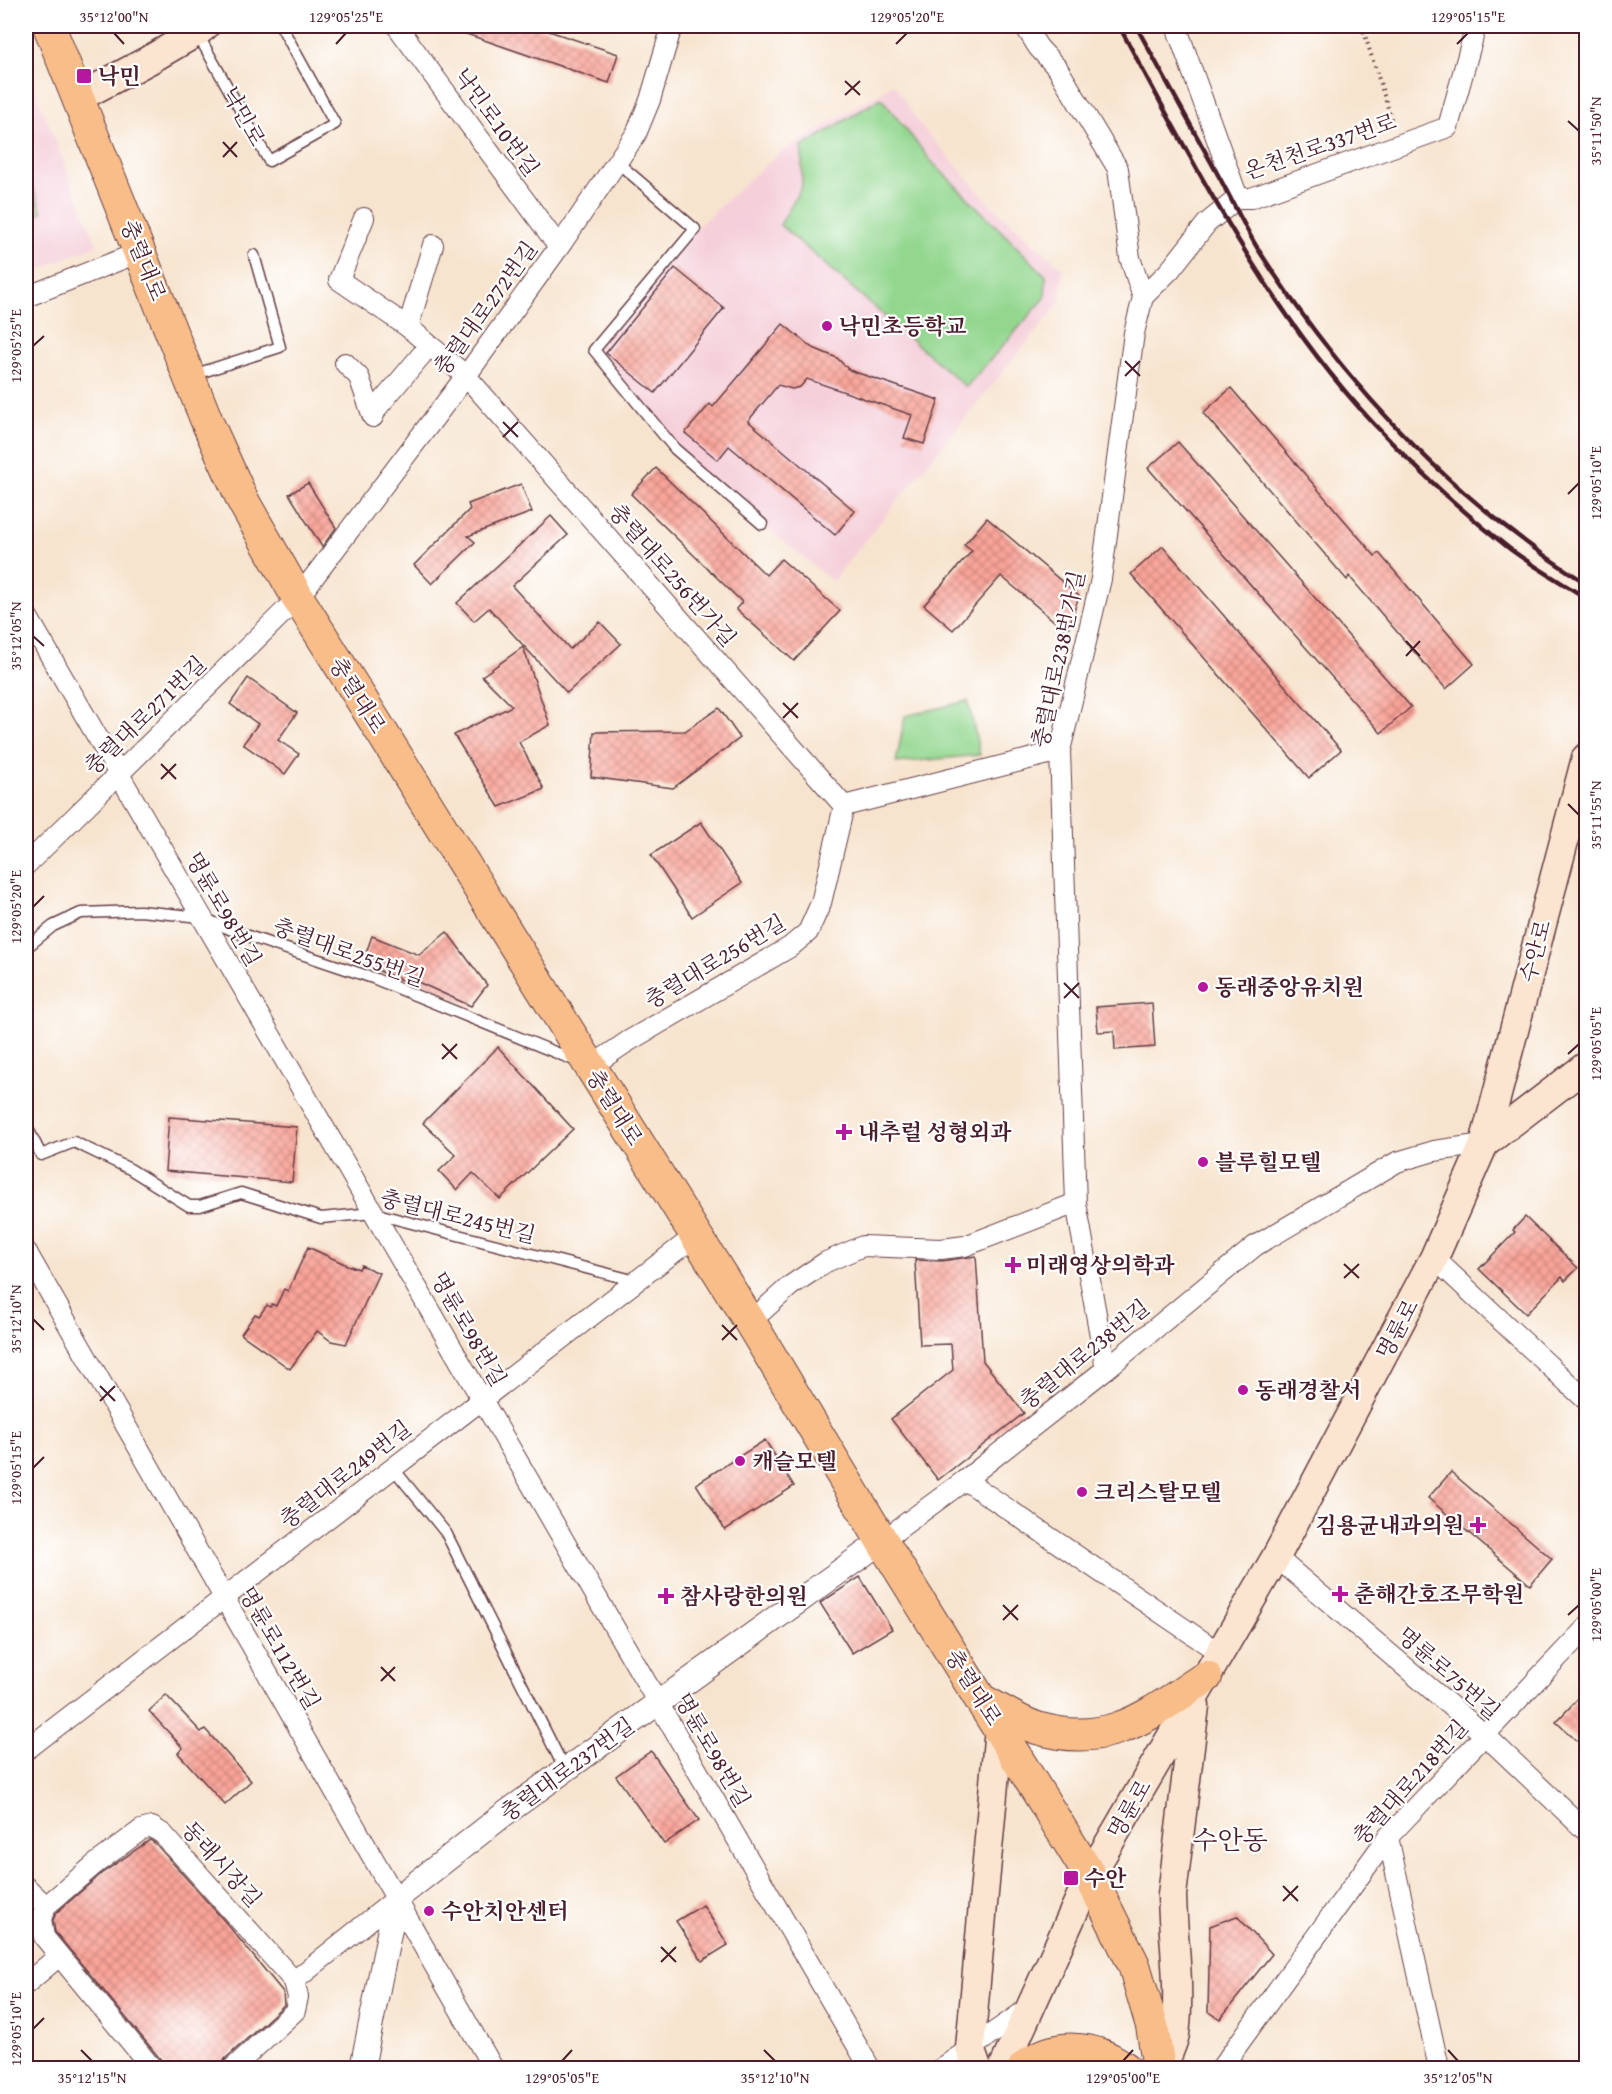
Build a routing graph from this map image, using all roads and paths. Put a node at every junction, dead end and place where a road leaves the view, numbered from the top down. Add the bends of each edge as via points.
1 (49, 26) edge
2 (281, 26) edge
3 (397, 26) edge
4 (672, 26) edge
5 (1025, 26) edge
6 (1176, 26) edge
7 (1362, 26) edge
8 (1476, 26) edge
9 (201, 29) edge
10 (78, 98) junction
11 (1400, 145) junction
12 (616, 162) junction
13 (1238, 198) junction
14 (364, 218) dead end
15 (433, 245) dead end
16 (559, 247) junction
17 (140, 252) junction
18 (254, 255) dead end
19 (26, 297) edge
20 (1143, 297) junction
21 (408, 327) junction
22 (429, 346) junction
23 (345, 363) dead end
24 (190, 376) junction
25 (466, 376) junction
26 (762, 524) dead end
27 (298, 598) junction
28 (26, 614) edge
29 (1060, 751) junction
30 (1587, 758) edge
31 (118, 774) junction
32 (844, 806) junction
33 (26, 865) edge
34 (201, 917) junction
35 (26, 948) edge
36 (1587, 1066) edge
37 (590, 1067) junction
38 (26, 1125) edge
39 (1484, 1144) junction
40 (1076, 1203) junction
41 (373, 1213) junction
42 (695, 1236) junction
43 (26, 1251) edge
44 (1434, 1258) junction
45 (636, 1281) junction
46 (750, 1322) junction
47 (1106, 1369) junction
48 (482, 1400) junction
49 (1587, 1400) edge
50 (393, 1468) junction
51 (965, 1480) junction
52 (882, 1541) junction
53 (1276, 1557) junction
54 (224, 1598) junction
55 (1587, 1628) edge
56 (1207, 1675) junction
57 (981, 1700) junction
58 (658, 1703) junction
59 (999, 1728) junction
60 (1485, 1735) junction
61 (26, 1750) edge
62 (565, 1770) junction
63 (1587, 1831) edge
64 (1388, 1837) junction
65 (1090, 1876) junction
66 (26, 1887) edge
67 (396, 1899) junction
68 (46, 1906) junction
69 (59, 1956) junction
70 (294, 1981) junction
71 (26, 1984) edge
72 (1031, 2006) junction
73 (973, 2058) edge
74 (246, 2065) edge
75 (152, 2068) edge
76 (362, 2068) edge
77 (493, 2068) edge
78 (870, 2068) edge
79 (942, 2068) edge
80 (1003, 2068) edge
81 (1024, 2068) edge
82 (1125, 2068) edge
83 (1160, 2068) edge
84 (1221, 2068) edge
85 (1439, 2068) edge

1 - 10 main road, 충렬대로
2 - 9 lane, 낙민로 via 335,124 269,162
3 - 16 street, 낙민로10번길
4 - 12 street, 충렬대로272번길 via 650,100 636,134
5 - 20 street via 1058,69 1118,169 1130,258
6 - 13 street
7 - 11 path
8 - 11 street, 온천천로337번로 via 1448,127
9 - 10 main road, 낙민로
10 - 17 main road, 충렬대로
11 - 13 street, 온천천로337번로 via 1251,198
12 - 16 street, 충렬대로272번길
12 - 26 lane via 695,229 594,350 675,449
13 - 20 street, 온천천로337번로 via 1207,223
14 - 21 street, 충렬대로256번가길 via 339,280
15 - 21 street
16 - 25 street, 충렬대로272번길
17 - 19 street
17 - 24 main road, 충렬대로
18 - 24 lane via 280,347
20 - 29 street, 충렬대로238번가길 via 1134,333 1101,579
21 - 22 street, 충렬대로256번가길
22 - 23 street via 373,417 359,377
22 - 25 street, 충렬대로256번가길
24 - 27 main road, 충렬대로 via 243,501
25 - 27 street, 충렬대로272번길
25 - 32 street, 충렬대로256번가길
27 - 31 street, 충렬대로271번길
27 - 37 main road, 충렬대로
28 - 31 street, 명륜로98번길
29 - 32 street
29 - 40 street, 충렬대로238번가길
30 - 39 main road, 수안로
31 - 33 street, 충렬대로271번길
31 - 34 street, 명륜로98번길
32 - 37 street, 충렬대로256번길 via 821,903 808,932 790,947
34 - 35 lane, 충렬대로255번길 via 140,911 81,913 53,926
34 - 37 lane, 충렬대로255번길 via 373,978
34 - 41 street, 명륜로98번길
36 - 39 main road, 명륜로
37 - 42 main road, 충렬대로
38 - 41 lane, 충렬대로245번길 via 41,1155 74,1142 130,1169 189,1206 241,1193 321,1218
39 - 44 main road, 명륜로
39 - 47 street, 충렬대로238번길 via 1434,1151 1397,1162 1340,1195 1255,1246
40 - 46 street via 965,1246 863,1246 826,1262 790,1286
40 - 47 street, 충렬대로238번가길
41 - 45 lane, 충렬대로245번길
41 - 48 street, 명륜로98번길
42 - 45 street, 충렬대로249번길
42 - 46 main road, 충렬대로
43 - 54 street, 명륜로112번길
44 - 49 street
44 - 53 main road, 명륜로
45 - 48 street, 충렬대로249번길
46 - 52 main road, 충렬대로
47 - 51 street, 충렬대로238번길
48 - 50 street, 충렬대로249번길
48 - 58 street, 명륜로98번길
50 - 54 street, 충렬대로249번길
50 - 62 lane via 446,1533
51 - 52 street, 충렬대로238번길
51 - 56 street
52 - 57 main road, 충렬대로
52 - 58 street, 충렬대로237번길
53 - 56 main road, 명륜로
53 - 60 street, 명륜로75번길
54 - 61 street, 충렬대로249번길
54 - 67 street, 명륜로112번길
55 - 60 street, 충렬대로218번길
56 - 57 main road via 1137,1722 1103,1733 1072,1734 1035,1727
56 - 65 main road, 명륜로
56 - 83 main road via 1172,1895 1177,1966 1175,2036
57 - 59 main road, 충렬대로
58 - 62 street, 충렬대로237번길
58 - 78 street, 명륜로98번길
59 - 65 main road, 충렬대로
59 - 73 main road
60 - 63 street, 명륜로75번길
60 - 64 street, 충렬대로218번길
62 - 67 street, 충렬대로237번길
64 - 84 street, 충렬대로218번길
64 - 85 street
65 - 72 main road, 명륜로
65 - 83 main road, 충렬대로 via 1134,1965
66 - 68 street
67 - 70 street
67 - 76 street
67 - 77 street, 명륜로112번길
68 - 69 street via 41,1919 44,1937
68 - 70 street, 동래시장길 via 94,1865 141,1830 152,1827 163,1834
69 - 71 street
69 - 75 street
70 - 74 street via 298,1997 295,2012
72 - 73 street
72 - 80 main road, 명륜로
73 - 79 street
81 - 82 main road via 1038,2057 1066,2049 1097,2054

